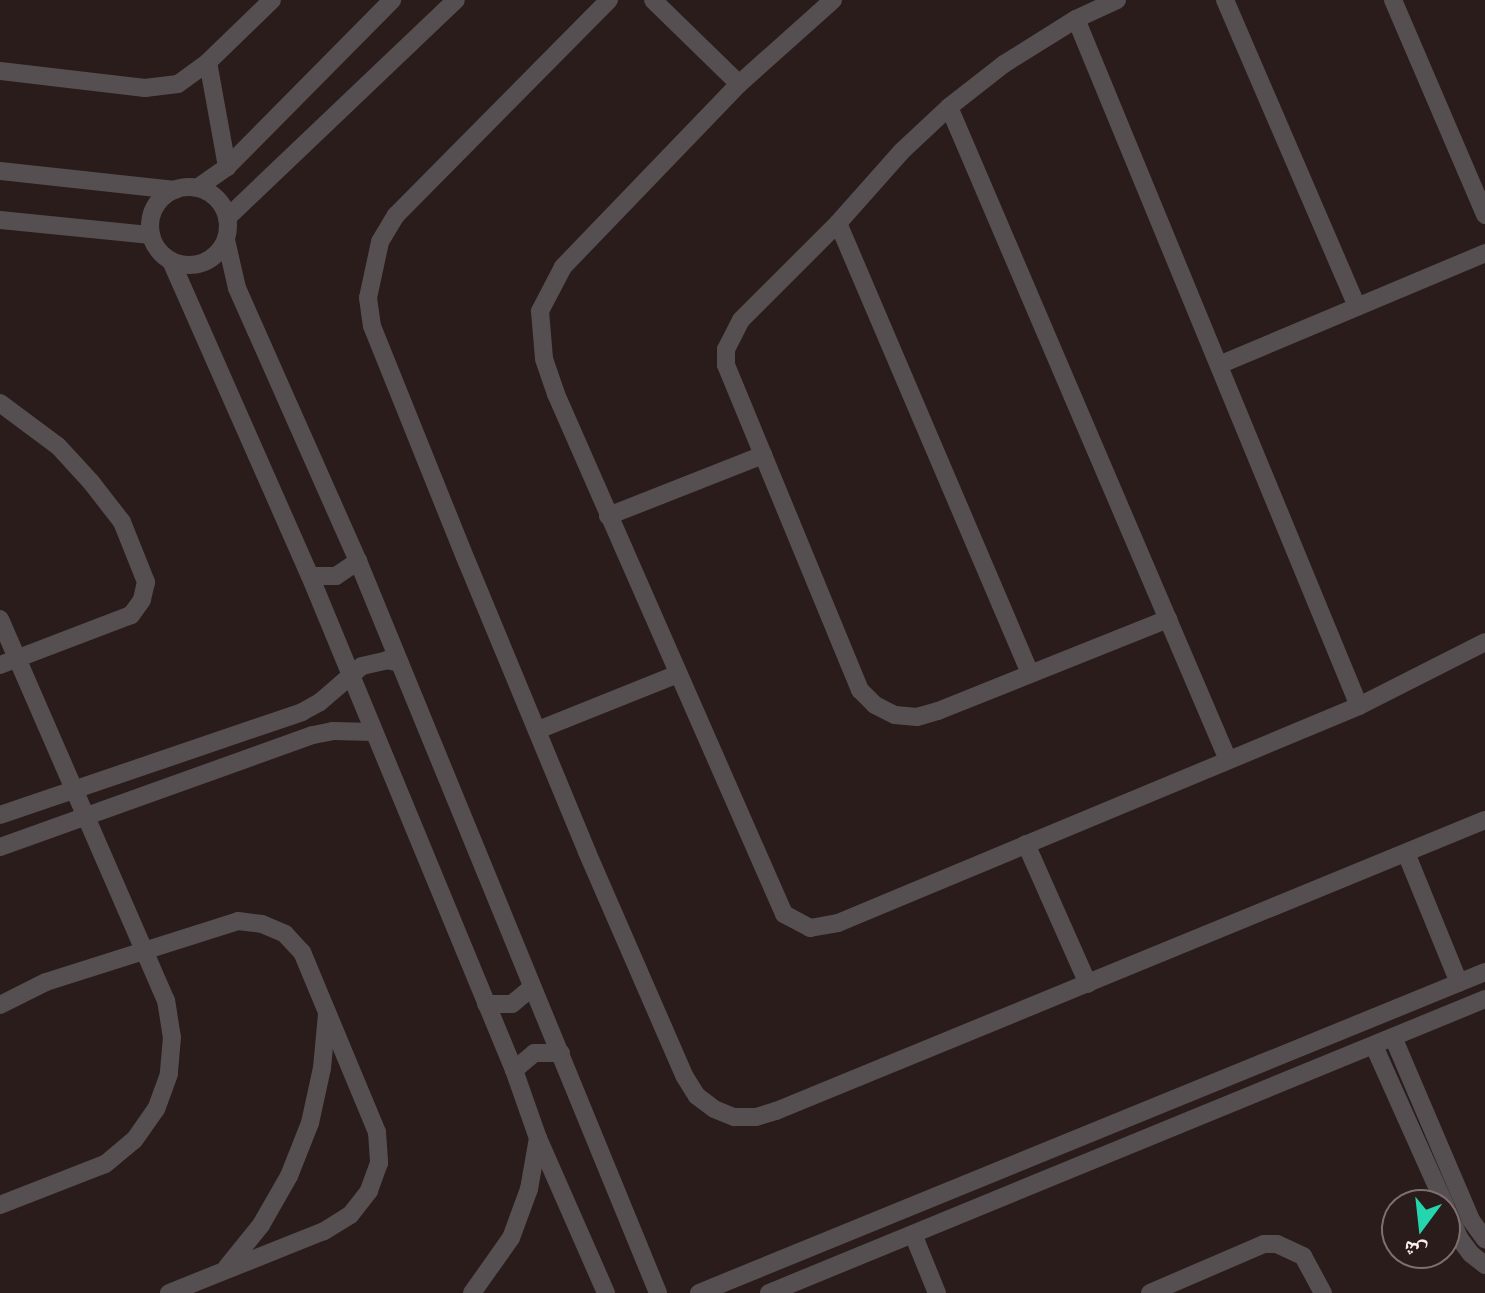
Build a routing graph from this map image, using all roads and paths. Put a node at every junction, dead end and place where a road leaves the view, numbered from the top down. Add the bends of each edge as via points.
1 (272, 0) edge
2 (392, 0) edge
3 (456, 0) edge
4 (609, 0) edge
5 (653, 0) edge
6 (833, 0) edge
7 (1117, 0) edge
8 (1225, 0) edge
9 (1393, 0) edge
10 (1076, 19) junction
11 (208, 62) junction
12 (0, 71) edge
13 (739, 84) junction
14 (949, 107) junction
15 (227, 167) junction
16 (0, 171) edge
17 (197, 188) junction
18 (175, 190) junction
19 (1485, 215) edge
20 (227, 218) junction
21 (0, 220) edge
22 (838, 223) junction
23 (151, 235) junction
24 (226, 240) junction
25 (1485, 253) edge
26 (171, 261) junction
27 (1357, 307) junction
28 (1219, 365) junction
29 (0, 403) edge
30 (763, 455) junction
31 (608, 516) junction
32 (358, 561) junction
33 (310, 576) junction
34 (0, 619) edge
35 (1168, 619) junction
36 (1485, 642) edge
37 (8, 662) edge
38 (400, 663) junction
39 (350, 674) junction
40 (678, 674) junction
41 (1030, 674) junction
42 (1359, 706) junction
43 (538, 730) junction
44 (374, 732) junction
45 (1228, 760) junction
46 (75, 792) junction
47 (0, 815) edge
48 (85, 816) junction
49 (1485, 820) edge
50 (1026, 844) junction
51 (0, 847) edge
52 (1406, 853) junction
53 (143, 948) junction
54 (1485, 972) edge
55 (1459, 983) junction
56 (1088, 984) junction
57 (532, 987) junction
58 (1485, 999) edge
59 (486, 1004) junction
60 (0, 1005) edge
61 (327, 1012) junction
62 (1393, 1037) junction
63 (1374, 1046) junction
64 (561, 1053) junction
65 (1261, 1063) junction
66 (514, 1070) junction
67 (1272, 1087) junction
68 (538, 1138) junction
69 (1438, 1189) edge
70 (0, 1205) edge
71 (913, 1234) junction
72 (1485, 1239) edge
73 (1461, 1241) edge
74 (1485, 1265) edge
75 (757, 1269) junction
76 (226, 1270) junction
77 (169, 1293) edge
78 (472, 1293) edge
79 (606, 1293) edge
80 (658, 1293) edge
81 (699, 1293) edge
82 (768, 1293) edge
83 (937, 1293) edge
84 (1150, 1293) edge
85 (1323, 1293) edge

1 - 11 street
2 - 15 street
3 - 20 street
4 - 43 street via 396,215 380,242 368,298 372,326
5 - 13 street
6 - 13 street
7 - 10 street
8 - 27 street
9 - 19 street
10 - 14 street via 1004,64
10 - 28 street
11 - 12 street via 178,84 145,88
11 - 15 street
13 - 31 street via 563,267 540,311 539,331 552,382
14 - 22 street
14 - 35 street
15 - 17 street
16 - 18 street
17 - 18 street
17 - 20 street via 216,199
18 - 23 street via 157,203
20 - 24 street
21 - 23 street
22 - 30 street via 741,320 726,349 726,365
22 - 41 street
23 - 26 street
24 - 26 street via 203,263
24 - 32 street via 237,288
25 - 27 street
26 - 33 street
27 - 28 street
28 - 42 street
29 - 37 street via 58,446 91,482 122,522 146,582 131,615
30 - 31 street
30 - 41 street via 860,690 875,705 895,715 917,717
31 - 40 street
32 - 33 street via 336,576
32 - 38 street
33 - 39 street
34 - 37 street
35 - 41 street
35 - 45 street
36 - 42 street
37 - 46 street
38 - 39 street via 374,662
38 - 57 street
39 - 44 street
39 - 46 street via 302,712
40 - 43 street
40 - 50 street via 784,914 810,928 838,923
42 - 45 street
43 - 56 street via 685,1077 714,1109 734,1117 776,1111
44 - 48 street via 313,735
44 - 59 street
45 - 50 street
46 - 47 street
46 - 48 street
48 - 51 street
48 - 53 street
49 - 52 street
50 - 56 street
52 - 55 street
52 - 56 street
53 - 60 street via 46,982
53 - 61 street via 238,921 262,924 285,934 302,952
53 - 70 street via 166,1000 172,1037 169,1074 156,1109 134,1140 105,1164
54 - 55 street
55 - 65 street
57 - 59 street via 512,1004
57 - 64 street
58 - 62 street
59 - 66 street
61 - 76 street via 322,1068 299,1150 261,1225
61 - 76 street via 377,1132 379,1163 369,1191 350,1215 324,1231
62 - 63 street
62 - 72 street via 1471,1220
63 - 67 street
63 - 69 street
64 - 66 street via 534,1053
64 - 80 street
65 - 67 street
65 - 75 street
66 - 68 street
67 - 71 street
68 - 78 street via 529,1189 511,1238
68 - 79 street
71 - 82 street
71 - 83 street
73 - 74 street
75 - 81 street
75 - 82 street
76 - 77 street
84 - 85 street via 1264,1244 1277,1244 1303,1256

